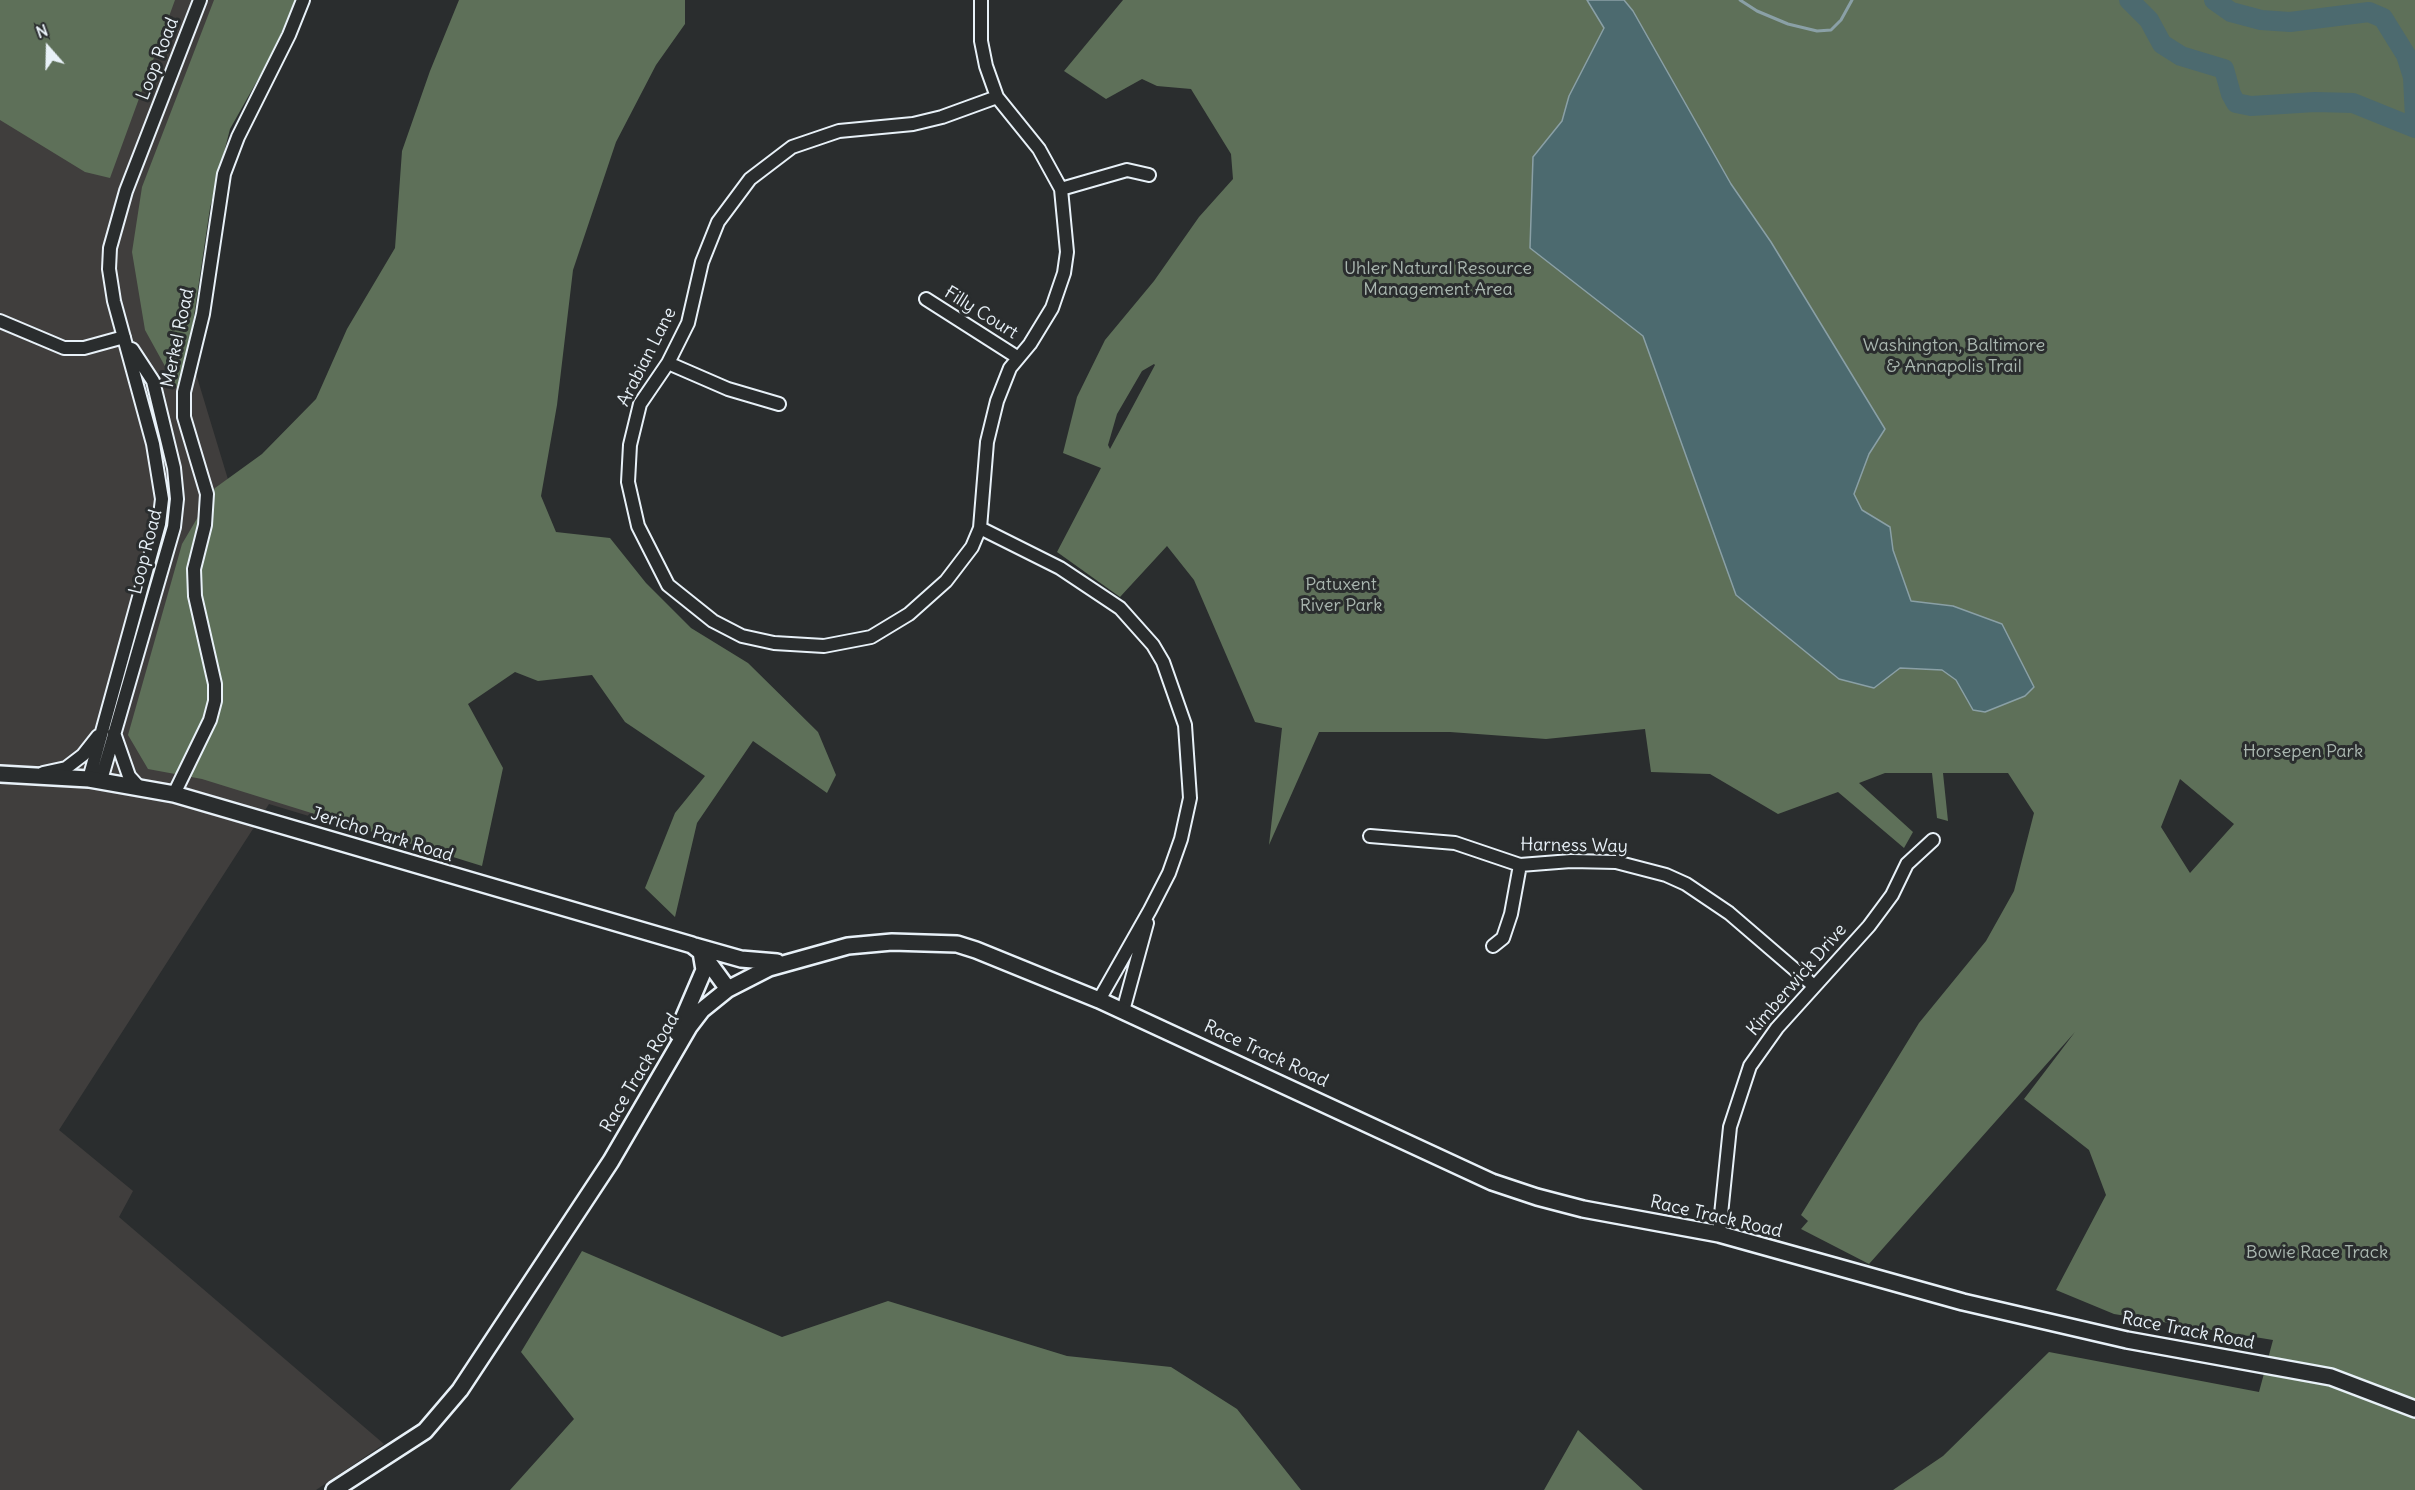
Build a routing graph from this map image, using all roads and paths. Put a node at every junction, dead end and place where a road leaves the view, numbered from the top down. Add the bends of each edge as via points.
1 (200, 0) edge
2 (303, 0) edge
3 (981, 0) edge
4 (997, 97) junction
5 (1149, 175) dead end
6 (1060, 189) junction
7 (926, 299) dead end
8 (0, 321) edge
9 (124, 338) junction
10 (1017, 357) junction
11 (668, 363) junction
12 (779, 404) dead end
13 (980, 528) junction
14 (108, 731) junction
15 (0, 774) edge
16 (32, 776) junction
17 (95, 779) junction
18 (138, 786) junction
19 (174, 794) junction
20 (1370, 836) dead end
21 (1933, 840) dead end
22 (1520, 865) junction
23 (1150, 910) junction
24 (1493, 946) dead end
25 (696, 948) junction
26 (795, 960) junction
27 (1814, 986) junction
28 (728, 989) junction
29 (1099, 1000) junction
30 (1123, 1011) junction
31 (673, 1054) junction
32 (1719, 1234) junction
33 (2415, 1409) edge
34 (334, 1490) edge

1 - 9 street, Loop Road via 115,224 110,269
2 - 19 street, Merkel Road via 224,174 203,314 184,392 184,417 207,494 205,525 194,569 195,596 215,684 210,720
3 - 4 street via 981,42
4 - 6 street, Arabian Lane via 1044,157
4 - 11 street, Arabian Lane via 913,124 821,136 792,147 764,166 718,222 702,262 688,324
5 - 6 street via 1127,170
6 - 10 street, Arabian Lane via 1067,252 1064,273 1052,308 1030,345
7 - 10 street, Filly Court
8 - 9 street via 64,348 84,348
9 - 14 street, Loop Road via 153,444 162,499
10 - 13 street, Arabian Lane via 1002,386 991,423
11 - 12 street via 728,389
11 - 13 street, Arabian Lane via 640,404 630,445 628,482 645,544 668,585 713,621 742,636 774,643 824,646 871,637 909,614 946,581 972,547
13 - 23 street via 1060,568 1106,597 1135,624 1163,662 1185,725 1190,798 1169,873
14 - 16 street via 66,768
14 - 17 street, Loop Road
14 - 18 street
15 - 16 street, Jericho Park Road
16 - 17 street, Jericho Park Road
17 - 18 street, Jericho Park Road
18 - 19 street, Jericho Park Road
19 - 25 street, Jericho Park Road
20 - 22 street, Harness Way via 1455,843
21 - 27 street, Kimberwick Drive via 1907,864 1886,903
22 - 24 street via 1511,914 1503,938
22 - 27 street, Harness Way via 1616,862 1666,875 1729,913
23 - 29 street
23 - 30 street
25 - 26 street, Jericho Park Road via 764,962
25 - 28 street
25 - 31 street via 704,970 674,1040
26 - 28 street, Race Track Road via 752,974
26 - 29 street, Race Track Road via 868,944 957,944
27 - 32 street, Kimberwick Drive via 1760,1049 1743,1082 1726,1148
28 - 31 street, Race Track Road via 702,1010
29 - 30 street, Race Track Road
30 - 32 street, Race Track Road via 1492,1182 1582,1209
31 - 34 street, Race Track Road via 611,1161 442,1414 425,1431
32 - 33 street, Race Track Road via 1842,1270 2059,1324 2331,1377

